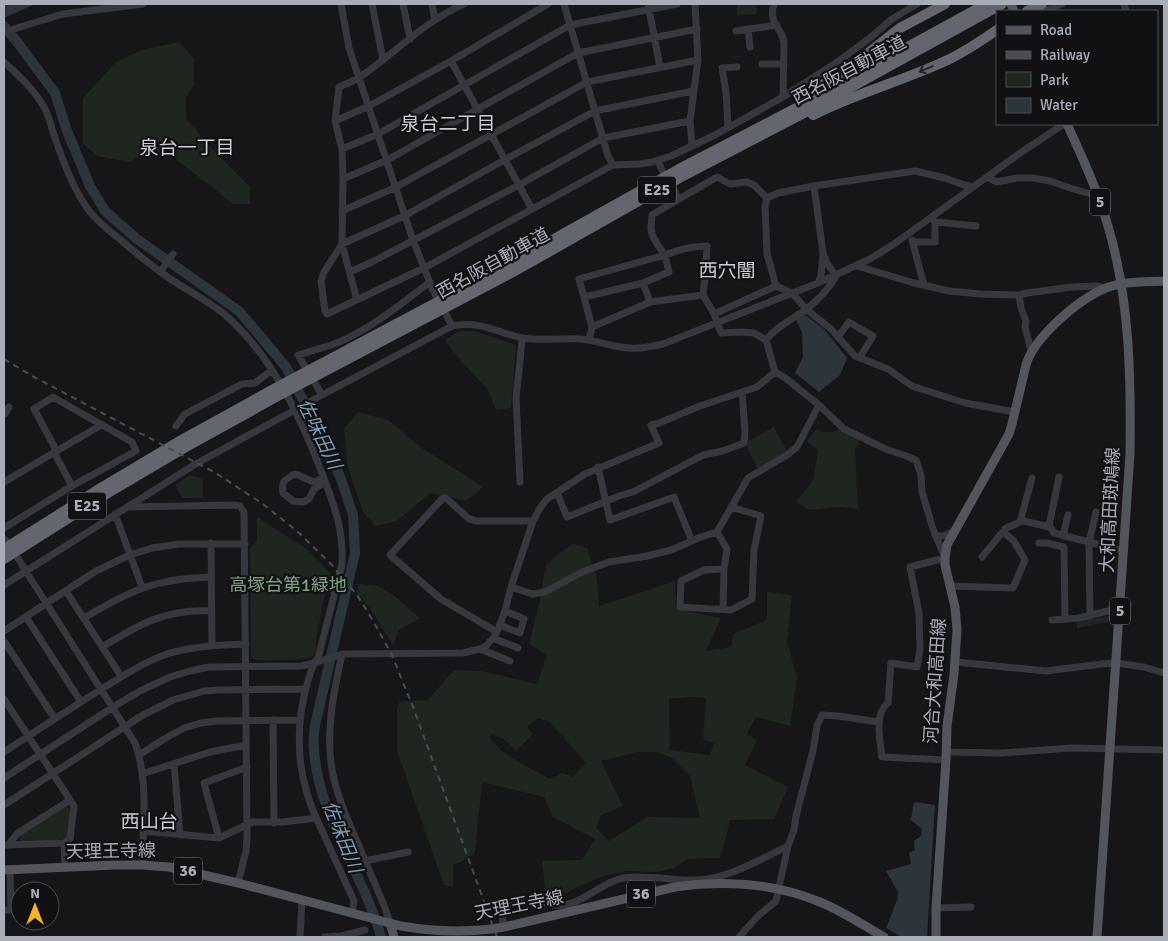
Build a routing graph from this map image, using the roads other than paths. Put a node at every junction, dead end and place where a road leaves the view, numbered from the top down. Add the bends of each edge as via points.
1 (143, 4) edge
2 (341, 4) edge
3 (372, 4) edge
4 (403, 4) edge
5 (432, 4) edge
6 (463, 4) edge
7 (548, 4) edge
8 (564, 4) edge
9 (677, 4) edge
10 (695, 4) edge
11 (774, 4) edge
12 (917, 4) edge
13 (945, 4) edge
14 (986, 4) edge
15 (1042, 4) edge
16 (1062, 4) edge
17 (999, 5) edge
18 (648, 7) edge
19 (1029, 10) edge
20 (1047, 10) edge
21 (435, 20) junction
22 (570, 25) junction
23 (776, 26) junction
24 (697, 29) junction
25 (748, 30) junction
26 (736, 31) dead end
27 (996, 31) edge
28 (4, 32) edge
29 (654, 38) junction
30 (410, 39) junction
31 (750, 47) dead end
32 (578, 53) junction
33 (383, 60) junction
34 (698, 60) junction
35 (451, 61) junction
36 (4, 62) edge
37 (762, 64) dead end
38 (784, 64) junction
39 (660, 67) junction
40 (738, 67) dead end
41 (358, 78) junction
42 (587, 82) junction
43 (464, 85) junction
44 (693, 91) junction
45 (783, 97) junction
46 (369, 106) junction
47 (478, 110) junction
48 (595, 111) junction
49 (335, 120) junction
50 (690, 121) junction
51 (1064, 125) edge
52 (1066, 125) edge
53 (728, 127) junction
54 (378, 134) junction
55 (491, 135) junction
56 (603, 138) junction
57 (739, 142) junction
58 (692, 145) junction
59 (342, 149) junction
60 (506, 159) junction
61 (387, 160) junction
62 (658, 160) junction
63 (613, 165) junction
64 (988, 177) junction
65 (343, 179) junction
66 (519, 185) junction
67 (396, 186) junction
68 (814, 186) junction
69 (973, 187) junction
70 (677, 196) junction
71 (1098, 196) junction
72 (767, 198) junction
73 (532, 209) junction
74 (342, 211) junction
75 (406, 215) junction
76 (976, 226) dead end
77 (910, 232) junction
78 (413, 240) junction
79 (913, 242) junction
80 (342, 244) junction
81 (824, 253) junction
82 (173, 254) dead end
83 (665, 255) junction
84 (858, 266) junction
85 (424, 268) junction
86 (161, 270) junction
87 (350, 272) junction
88 (836, 276) junction
89 (1164, 280) edge
90 (643, 283) junction
91 (818, 283) junction
92 (1121, 284) junction
93 (431, 285) junction
94 (924, 285) junction
95 (776, 286) junction
96 (1106, 288) junction
97 (792, 293) junction
98 (703, 295) junction
99 (1019, 295) junction
100 (584, 297) junction
101 (356, 300) junction
102 (650, 302) junction
103 (806, 309) junction
104 (714, 314) junction
105 (718, 322) junction
106 (451, 323) junction
107 (592, 327) junction
108 (838, 337) junction
109 (522, 338) junction
110 (589, 340) junction
111 (766, 340) junction
112 (1031, 351) junction
113 (860, 358) junction
114 (272, 370) junction
115 (775, 372) junction
116 (742, 392) junction
117 (322, 395) junction
118 (819, 405) junction
119 (9, 407) dead end
120 (296, 409) junction
121 (1015, 412) junction
122 (4, 414) edge
123 (102, 425) junction
124 (176, 426) dead end
125 (55, 452) junction
126 (169, 453) junction
127 (598, 468) junction
128 (1032, 478) dead end
129 (1059, 478) dead end
130 (325, 480) junction
131 (4, 482) edge
132 (520, 482) dead end
133 (72, 486) junction
134 (557, 493) junction
135 (606, 501) junction
136 (127, 507) junction
137 (731, 508) junction
138 (1096, 512) dead end
139 (115, 514) junction
140 (1068, 514) dead end
141 (533, 520) junction
142 (1020, 522) junction
143 (1049, 526) junction
144 (4, 528) edge
145 (955, 530) junction
146 (718, 532) junction
147 (1003, 532) junction
148 (935, 535) junction
149 (1064, 536) junction
150 (692, 541) junction
151 (1088, 542) junction
152 (4, 543) edge
153 (1039, 543) dead end
154 (211, 544) junction
155 (245, 544) junction
156 (1124, 551) junction
157 (130, 555) junction
158 (17, 557) dead end
159 (982, 557) dead end
160 (945, 558) junction
161 (4, 559) edge
162 (724, 569) junction
163 (211, 577) junction
164 (4, 586) edge
165 (950, 586) junction
166 (142, 587) junction
167 (511, 587) junction
168 (66, 591) junction
169 (1120, 608) junction
170 (723, 609) junction
171 (211, 611) junction
172 (505, 611) junction
173 (1090, 616) junction
174 (26, 617) junction
175 (84, 618) junction
176 (1065, 619) junction
177 (1052, 620) dead end
178 (4, 631) edge
179 (497, 632) junction
180 (4, 641) edge
181 (246, 644) junction
182 (212, 645) junction
183 (102, 647) junction
184 (518, 648) dead end
185 (480, 649) junction
186 (340, 654) junction
187 (510, 661) dead end
188 (317, 662) junction
189 (956, 662) junction
190 (1116, 663) junction
191 (246, 666) junction
192 (1164, 673) edge
193 (121, 676) junction
194 (101, 689) junction
195 (246, 689) junction
196 (306, 689) junction
197 (4, 699) edge
198 (81, 702) junction
199 (113, 707) junction
200 (55, 719) junction
201 (273, 720) junction
202 (300, 720) junction
203 (246, 721) junction
204 (879, 722) junction
205 (125, 727) junction
206 (28, 736) junction
207 (246, 745) junction
208 (1110, 748) junction
209 (1164, 750) edge
210 (4, 752) edge
211 (40, 754) junction
212 (139, 755) junction
213 (946, 756) junction
214 (174, 764) junction
215 (247, 768) junction
216 (52, 774) junction
217 (142, 774) junction
218 (4, 778) edge
219 (70, 800) junction
220 (4, 805) edge
221 (316, 818) junction
222 (274, 822) junction
223 (247, 824) junction
224 (143, 831) junction
225 (180, 835) junction
226 (220, 838) junction
227 (64, 843) junction
228 (6, 845) edge
229 (788, 846) junction
230 (408, 852) dead end
231 (365, 861) junction
232 (142, 865) junction
233 (65, 867) junction
234 (7, 870) edge
235 (238, 883) junction
236 (302, 900) junction
237 (971, 907) dead end
238 (936, 908) junction
239 (4, 910) edge
240 (352, 913) junction
241 (387, 922) junction
242 (504, 928) junction
243 (365, 930) dead end
244 (477, 934) edge
245 (300, 937) edge
246 (325, 937) edge
247 (394, 937) edge
248 (739, 937) edge
249 (884, 937) edge
250 (936, 937) edge
251 (1097, 937) edge

1 - 28 street via 63,14
2 - 41 street
3 - 33 street
4 - 30 street
5 - 21 street
6 - 21 street
7 - 35 street
8 - 22 street
9 - 18 street
10 - 24 street
11 - 23 street via 772,15
12 - 45 street
13 - 57 highway via 900,28 858,61 744,132
14 - 57 highway, 西名阪自動車道 / E25
15 - 19 highway
16 - 20 street
17 - 57 highway, 西名阪自動車道 / E25 via 850,88
18 - 22 street
18 - 29 street
21 - 30 street
22 - 32 street
22 - 43 street
23 - 25 street
23 - 38 street via 784,42
24 - 29 street
24 - 34 street
25 - 26 street
25 - 31 street
27 -> 57 highway via 943,63 860,94 764,140
29 - 32 street
29 - 39 street
30 - 33 street
32 - 42 street
32 - 47 street
33 - 41 street
34 - 39 street
34 - 44 street
35 - 43 street
35 - 46 street
36 - 86 street via 28,85 45,108 66,168 89,211
37 - 38 street
38 - 45 street
39 - 42 street
40 - 53 street via 722,68
41 - 46 street
41 - 49 street via 339,87
42 - 48 street
42 - 55 street
43 - 47 street
43 - 54 street
44 - 48 street
44 - 50 street
45 - 53 street
46 - 49 street
46 - 54 street
47 - 55 street
47 - 61 street
48 - 56 street
48 - 60 street
49 - 59 street
50 - 56 street
50 - 58 street
51 - 64 street
52 - 71 main road, 大和高田斑鳩線 / 5
53 - 58 street
54 - 59 street
54 - 61 street
55 - 60 street
55 - 67 street
56 - 63 street
56 - 66 street
57 - 126 highway, 西名阪自動車道 / E25 via 670,174
58 - 62 street
59 - 65 street
60 - 66 street
60 - 75 street
61 - 65 street
61 - 67 street
62 - 63 street
62 - 70 street
63 - 73 street
64 - 69 street
64 - 71 street via 997,182 1033,178
65 - 74 street
66 - 73 street
66 - 78 street
67 - 74 street
67 - 75 street
68 - 69 street via 915,170
68 - 72 street
68 - 81 street
69 - 77 street
70 - 72 street via 717,177 730,184 747,182
70 - 83 street via 652,215 651,229
71 - 92 main road, 大和高田斑鳩線 / 5 via 1115,251
72 - 95 street via 764,206 767,254
73 - 85 street
74 - 80 street
75 - 78 street
75 - 80 street
76 - 79 street via 934,222 935,242
77 - 79 street
77 - 84 street
78 - 85 street
78 - 87 street
79 - 94 street
80 - 87 street
80 - 101 street via 321,281 325,311 327,314
81 - 88 street
81 - 91 street
82 - 86 street
83 - 90 street via 669,272
83 - 98 street via 689,247 707,246
83 - 100 street via 579,278
84 - 88 street
84 - 94 street
85 - 93 street
85 - 101 street
86 - 114 street via 230,320
87 - 101 street
88 - 91 street
88 - 103 street
89 - 92 main road
90 - 100 street
90 - 102 street
91 - 97 street
92 - 96 main road, 河合大和高田線
92 - 156 main road, 大和高田斑鳩線 / 5 via 1131,416
93 - 106 street
93 - 117 street via 366,328 338,342 298,355
94 - 99 street via 949,291
95 - 97 street
95 - 104 street
96 - 99 street via 1072,287
96 - 112 main road, 河合大和高田線 via 1065,315
97 - 103 street
97 - 105 street
98 - 102 street
98 - 104 street
99 - 112 street
100 - 107 street
102 - 107 street
103 - 108 street
103 - 111 street via 772,332
104 - 105 street
105 - 110 street via 651,347 622,348
105 - 111 street via 722,333 754,333
106 - 109 street via 483,326
106 - 117 street
107 - 110 street
108 - 113 street
108 - 113 street via 849,322 873,336
109 - 110 street
109 - 132 street via 516,398
111 - 115 street
112 - 121 main road, 河合大和高田線
113 - 121 street via 888,369 912,386 965,403
114 - 120 street
114 - 124 street via 255,383 242,384 185,414
115 - 116 street via 758,387
115 - 118 street
116 - 127 street via 651,425 659,443
116 - 135 street via 744,443 703,455 633,492
117 - 120 street
118 - 137 street via 797,447 748,478
118 - 148 street via 844,429 916,460
119 - 122 street
120 - 130 street
120 - 136 street via 194,465
121 - 145 main road, 河合大和高田線 via 1009,434
123 - 125 street
123 - 125 street via 53,397 34,409
123 - 133 street via 132,442 136,451
125 - 131 street
125 - 133 street
126 - 152 highway, 西名阪自動車道 / E25
126 - 161 highway, 西名阪自動車道 / E25
127 - 134 street
127 - 135 street
128 - 142 street
129 - 143 street
130 - 130 street via 303,502 293,501 283,493 285,479 294,474 314,482
130 - 188 street via 339,521 342,564
133 - 144 street
134 - 135 street via 567,517
134 - 141 street via 547,499
135 - 150 street via 610,520 674,497
136 - 139 street
136 - 155 street via 238,505 245,514
137 - 146 street
137 - 170 street via 761,516 754,550 752,599 731,610
138 - 151 street
139 - 157 street
139 - 164 street
140 - 149 street
141 - 167 street
141 - 179 street via 477,521 469,519 443,498 390,555 441,599
142 - 143 street
142 - 147 street
143 - 149 street via 1054,534
145 - 148 street via 945,536
145 - 160 main road, 河合大和高田線 via 946,545
146 - 150 street
146 - 162 street via 727,549
147 - 159 street
147 - 165 street via 1014,541 1025,560 1013,588
148 - 160 street
149 - 151 street
150 - 167 street via 648,556 609,562 545,592 532,594
151 - 156 street
151 - 173 street
153 - 176 street via 1064,547
154 - 155 street
154 - 157 street via 165,546
154 - 163 street
155 - 181 street
156 - 169 main road, 大和高田斑鳩線 / 5
157 - 166 street
157 - 168 street via 96,571
158 - 194 street
160 - 165 main road, 河合大和高田線
160 - 204 street via 910,566 919,613 917,667 891,663 888,702 883,706
162 - 170 street
162 - 170 street via 704,570 681,581 680,607
163 - 166 street via 180,578
163 - 171 street
165 - 189 main road, 河合大和高田線 via 956,619
166 - 175 street
167 - 172 street
168 - 174 street
168 - 175 street
169 - 173 street
169 - 190 main road, 大和高田斑鳩線 / 5
171 - 182 street
171 - 183 street via 160,617
172 - 179 street
172 - 179 street via 524,619 520,633
173 - 176 street
174 - 178 street
174 - 198 street
175 - 183 street
176 - 177 street
179 - 184 street
179 - 185 street
180 - 200 street
181 - 182 street
181 - 191 street
182 - 193 street via 171,653
183 - 193 street
185 - 186 street via 463,653
185 - 187 street
186 - 188 street
186 - 231 street via 331,716 331,764 340,801
188 - 191 street via 301,666
188 - 196 street
189 - 190 street via 1046,671
189 - 213 main road, 河合大和高田線
190 - 192 street via 1144,666
190 - 208 main road, 大和高田斑鳩線 / 5
191 - 195 street
191 - 199 street via 209,667 184,673 153,684
193 - 194 street
194 - 198 street
194 - 199 street
195 - 196 street
195 - 203 street
195 - 205 street via 204,691 186,696 159,706
196 - 202 street
197 - 206 street
198 - 200 street
199 - 205 street
199 - 211 street
200 - 206 street
201 - 202 street
201 - 203 street
201 - 222 street
202 - 221 street via 302,774
203 - 207 street
203 - 212 street via 217,721 184,728
204 - 213 street via 882,757
204 - 229 street via 822,715 816,726 813,751
205 - 212 street
205 - 216 street
206 - 210 street
206 - 211 street
207 - 214 street
207 - 215 street
208 - 209 street
208 - 213 street via 1001,753 962,751
208 - 251 main road, 大和高田斑鳩線 / 5
211 - 216 street
211 - 218 street
212 - 217 street
213 - 238 main road, 河合大和高田線
214 - 217 street
214 - 225 street
215 - 223 street
215 - 226 street via 204,783
216 - 219 street
216 - 220 street
217 - 224 street
219 - 227 street via 74,806 70,839
219 - 228 street via 18,833
221 - 222 street
221 - 240 street via 354,902
222 - 223 street
223 - 226 street
223 - 235 street via 246,851
224 - 225 street
224 - 232 street
225 - 226 street
227 - 228 street
227 - 233 street
229 - 242 street via 728,873 705,879 623,878 559,906 534,901 512,903 502,916
229 - 248 street via 776,901
230 - 231 street
231 - 241 street via 385,908
232 - 233 main road, 天理王寺線 / 36
232 - 235 main road, 天理王寺線 / 36 via 169,867
233 - 234 main road, 天理王寺線 / 36
234 - 239 street via 11,910
235 - 236 main road, 天理王寺線 / 36
236 - 240 main road, 天理王寺線 / 36
236 - 245 street
237 - 238 street
238 - 250 main road, 河合大和高田線
240 - 241 main road, 天理王寺線 / 36
241 - 244 main road, 天理王寺線 / 36 via 426,930
241 - 247 main road
242 - 244 main road, 天理王寺線 / 36
242 - 249 main road, 天理王寺線 / 36 via 676,887 720,883 795,894 836,910
243 - 246 street

